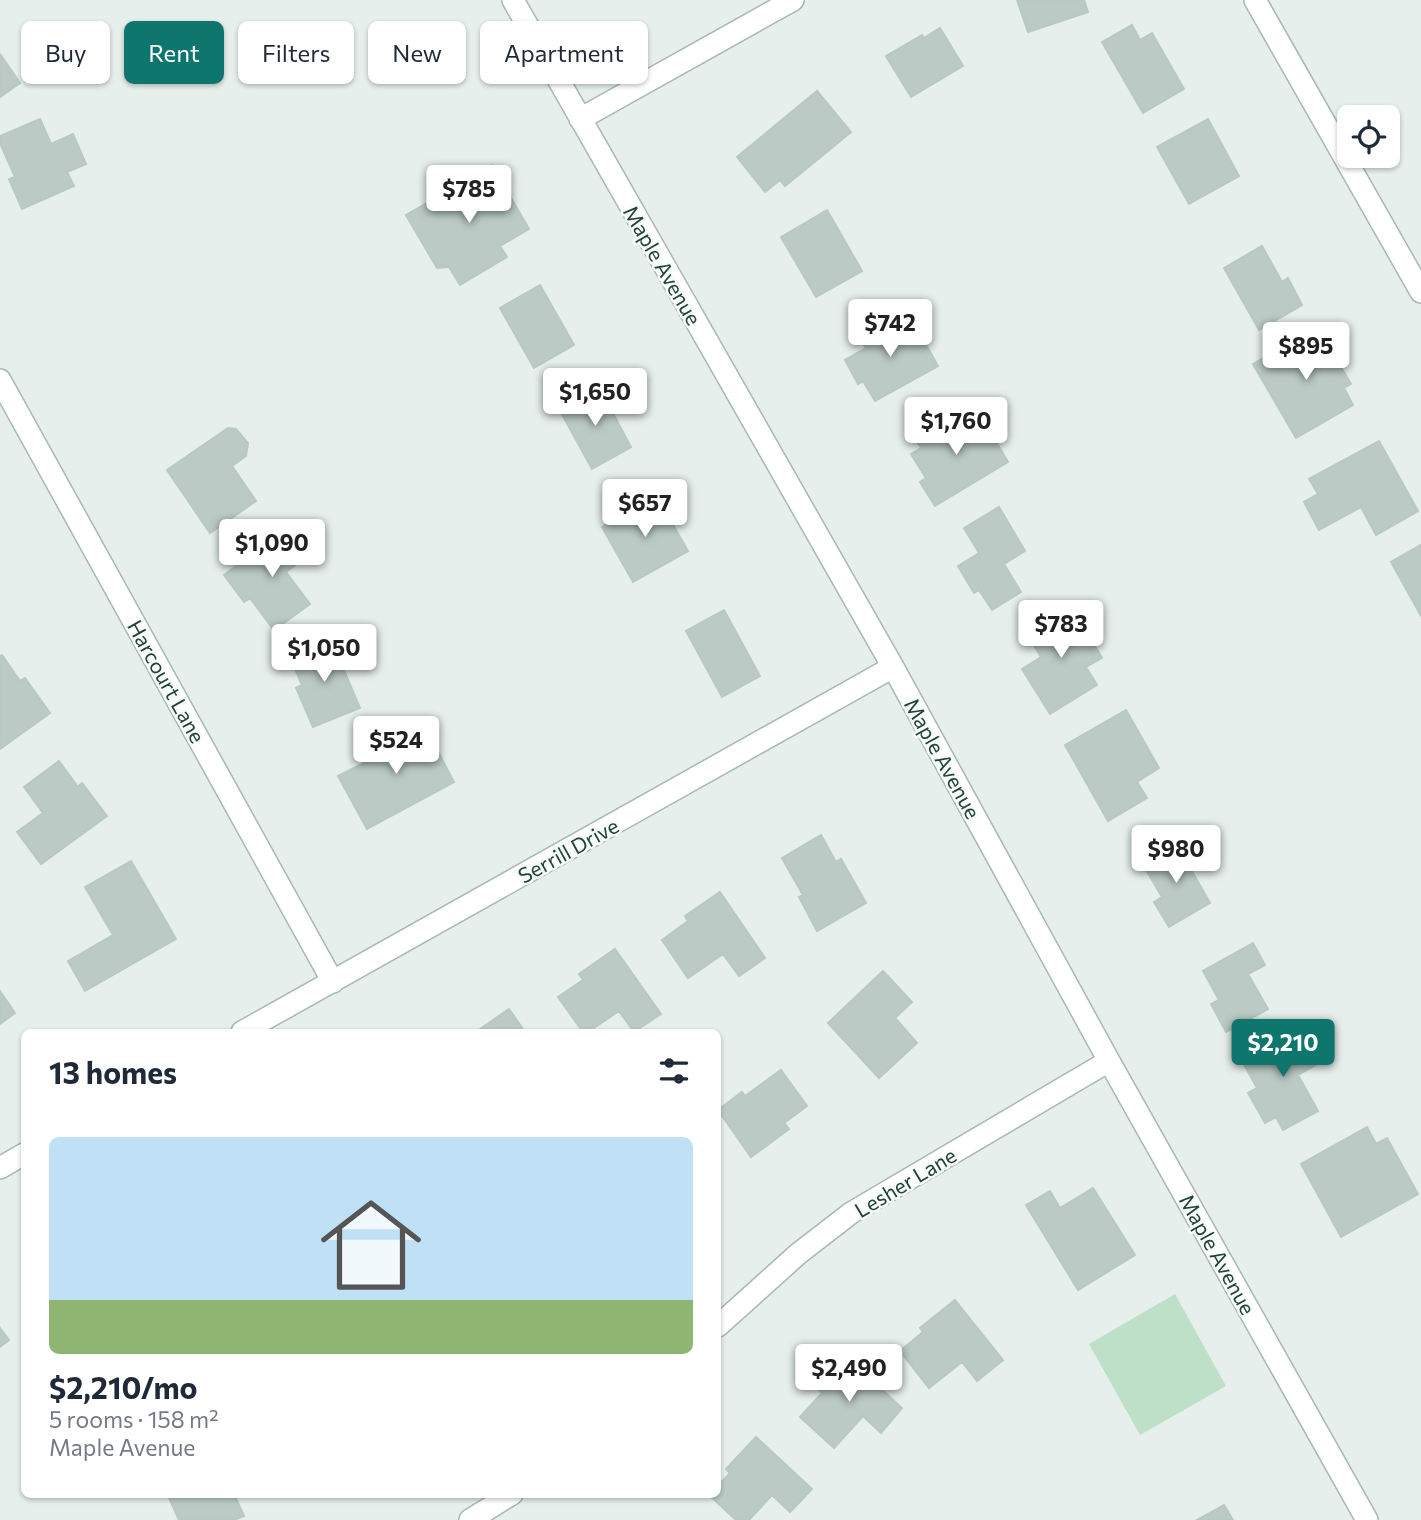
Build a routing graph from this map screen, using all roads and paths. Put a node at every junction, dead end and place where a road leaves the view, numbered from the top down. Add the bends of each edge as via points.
1 (513, 0) edge
2 (793, 0) edge
3 (1255, 0) edge
4 (580, 119) junction
5 (1421, 292) edge
6 (0, 380) edge
7 (893, 667) junction
8 (334, 982) junction
9 (248, 1029) edge
10 (1109, 1061) junction
11 (21, 1156) edge
12 (0, 1168) edge
13 (721, 1323) edge
14 (506, 1498) edge
15 (470, 1520) edge
16 (1367, 1520) edge

1 - 4 street, Maple Avenue
2 - 4 street
3 - 5 street
4 - 7 street, Maple Avenue
6 - 8 street, Harcourt Lane
7 - 8 street, Serrill Drive
7 - 10 street, Maple Avenue
8 - 9 street, Serrill Drive
10 - 13 street, Lesher Lane via 851,1213
10 - 16 street, Maple Avenue
11 - 12 street
14 - 15 street

